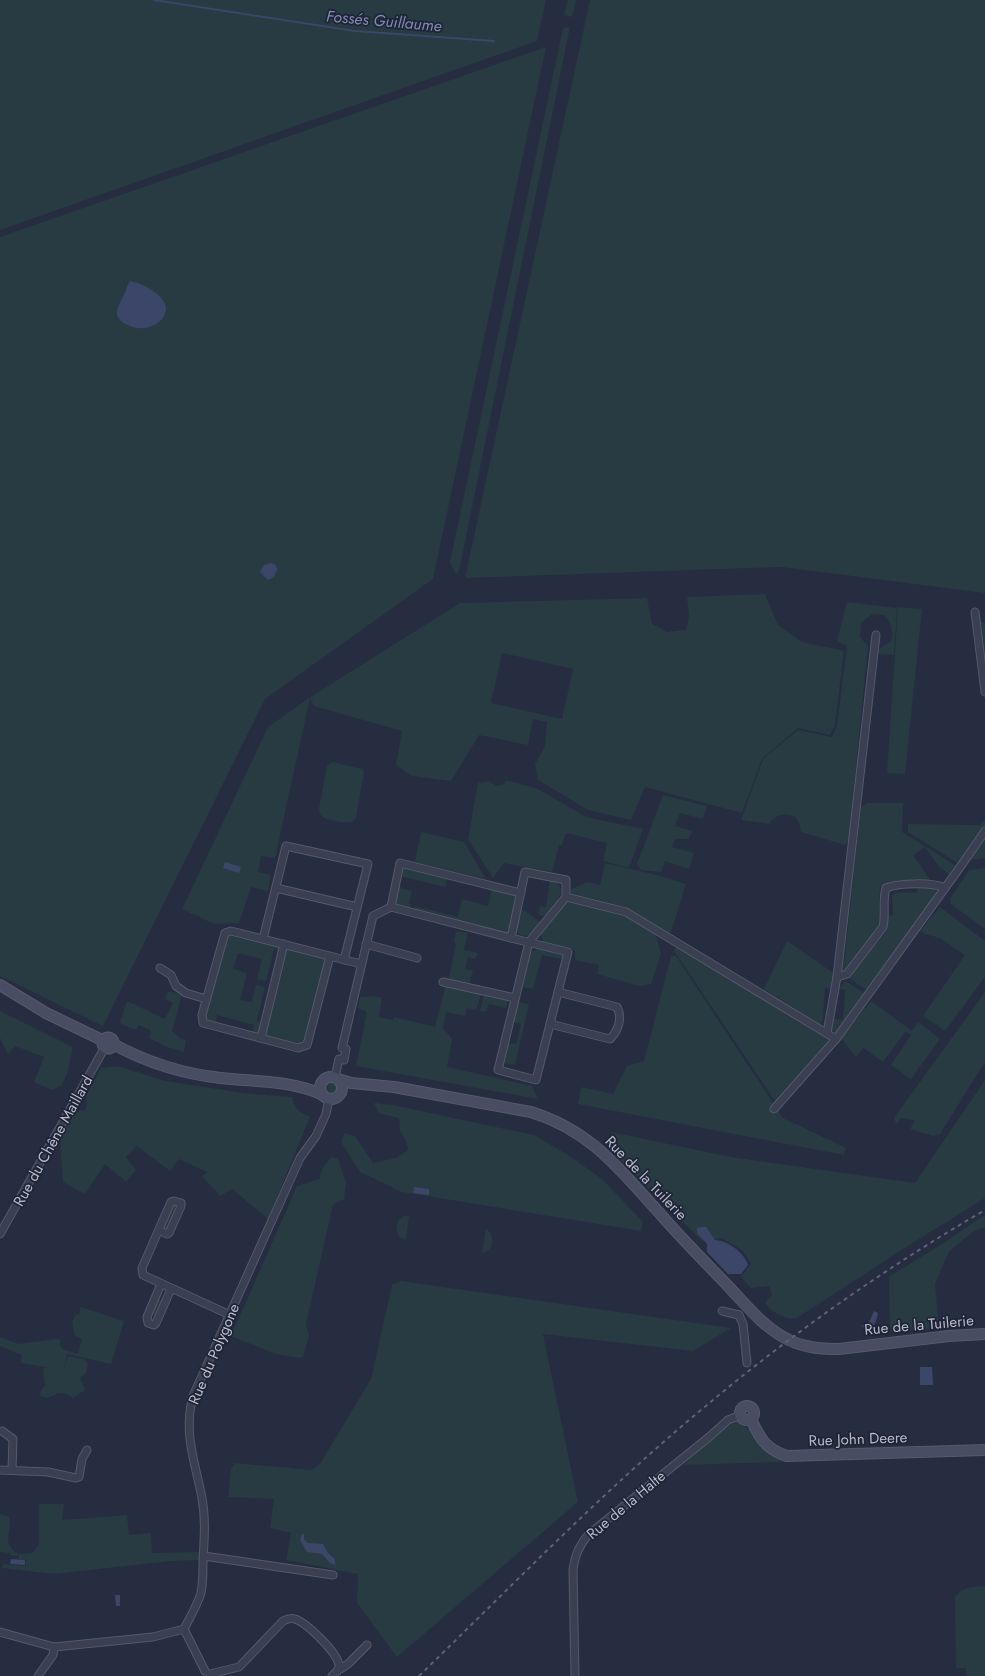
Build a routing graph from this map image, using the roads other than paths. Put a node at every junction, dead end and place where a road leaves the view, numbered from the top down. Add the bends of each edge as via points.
1 (974, 612) dead end
2 (876, 635) dead end
3 (985, 692) edge
4 (985, 831) edge
5 (276, 888) junction
6 (945, 888) junction
7 (521, 892) junction
8 (566, 897) junction
9 (357, 907) junction
10 (391, 907) junction
11 (511, 938) junction
12 (263, 939) junction
13 (529, 942) junction
14 (284, 944) junction
15 (366, 944) junction
16 (330, 956) junction
17 (417, 958) dead end
18 (344, 960) junction
19 (361, 964) junction
20 (160, 968) dead end
21 (837, 977) junction
22 (443, 982) dead end
23 (0, 985) edge
24 (558, 992) junction
25 (515, 998) junction
26 (206, 999) junction
27 (550, 1024) junction
28 (827, 1033) junction
29 (261, 1038) junction
30 (836, 1039) junction
31 (107, 1044) junction
32 (332, 1078) junction
33 (291, 1084) junction
34 (380, 1085) junction
35 (340, 1095) junction
36 (326, 1097) junction
37 (774, 1109) dead end
38 (159, 1230) dead end
39 (0, 1234) edge
40 (161, 1284) junction
41 (171, 1289) junction
42 (749, 1308) junction
43 (722, 1311) dead end
44 (230, 1315) junction
45 (739, 1315) junction
46 (985, 1334) edge
47 (747, 1362) dead end
48 (741, 1415) joint
49 (2, 1430) dead end
50 (87, 1450) dead end
51 (985, 1450) edge
52 (0, 1470) edge
53 (12, 1470) junction
54 (204, 1556) junction
55 (333, 1575) dead end
56 (184, 1629) junction
57 (0, 1632) edge
58 (367, 1646) dead end
59 (54, 1647) junction
60 (339, 1670) junction
61 (206, 1674) edge
62 (38, 1676) edge
63 (332, 1676) edge
64 (575, 1676) edge

1 - 3 street
2 - 21 street
4 - 6 street
5 - 9 street
5 - 9 street via 286,846 368,864
5 - 12 street
6 - 21 street via 937,885 893,885 886,888 883,896 882,927 847,974
6 - 30 street
7 - 8 street via 525,872 566,880
7 - 10 street via 400,863
7 - 11 street
8 - 13 street
8 - 28 street via 626,912
9 - 18 street
10 - 11 street
10 - 15 street via 373,916
11 - 13 street
12 - 14 street
12 - 26 street via 231,931 225,933
13 - 24 street via 568,952
13 - 25 street
14 - 16 street
14 - 29 street
15 - 17 street
15 - 19 street
16 - 18 street
16 - 29 street via 307,1045 298,1048
18 - 19 street
19 - 32 street via 342,1048 346,1049 344,1060 339,1059
20 - 26 street via 171,975 176,986 186,993
21 - 28 street
22 - 25 street
23 - 31 street, Rue de la Tuilerie via 46,1013
24 - 27 street
24 - 27 street via 617,1007 620,1014 616,1033 610,1039
25 - 27 street via 498,1070 536,1080
26 - 29 street via 203,1022
28 - 30 street
30 - 37 street
31 - 33 street, Rue de la Tuilerie via 190,1073
31 - 39 street, Rue du Chêne Maillard
32 - 33 street, Rue de la Tuilerie via 306,1084
32 - 34 street, Rue de la Tuilerie via 351,1083
32 - 35 street via 342,1087
32 - 36 street via 321,1084 320,1088
33 - 36 street, Rue de la Tuilerie via 311,1089
34 - 35 street, Rue de la Tuilerie via 347,1091
34 - 42 street, Rue de la Tuilerie via 531,1112 551,1118 570,1128 611,1160
35 - 36 street via 335,1098
36 - 44 street, Rue du Polygone via 322,1123 300,1158
38 - 40 street via 142,1271 145,1277
40 - 41 street
40 - 41 street via 146,1317 148,1323 156,1323
41 - 44 street
42 - 45 street
42 - 46 street, Rue de la Tuilerie via 785,1338 798,1344 822,1349
43 - 45 street
44 - 54 street, Rue du Polygone via 193,1396 190,1409 189,1439 202,1499
45 - 47 street via 743,1324
48 - 51 street, Rue John Deere via 742,1409 752,1409 754,1413 751,1419 759,1437 778,1453 788,1456
48 - 64 street, Rue de la Halte via 728,1420 588,1535 580,1545 573,1570
49 - 53 street via 13,1439
50 - 53 street via 82,1459 79,1477 76,1478 48,1472
52 - 53 street
54 - 55 street
54 - 56 street, Rue du Polygone via 201,1593
56 - 59 street via 152,1637
56 - 61 street
57 - 59 street
58 - 60 street
59 - 62 street via 53,1655
60 - 61 street via 338,1661 330,1649 311,1629 297,1619 290,1618 283,1621 239,1667
60 - 63 street

